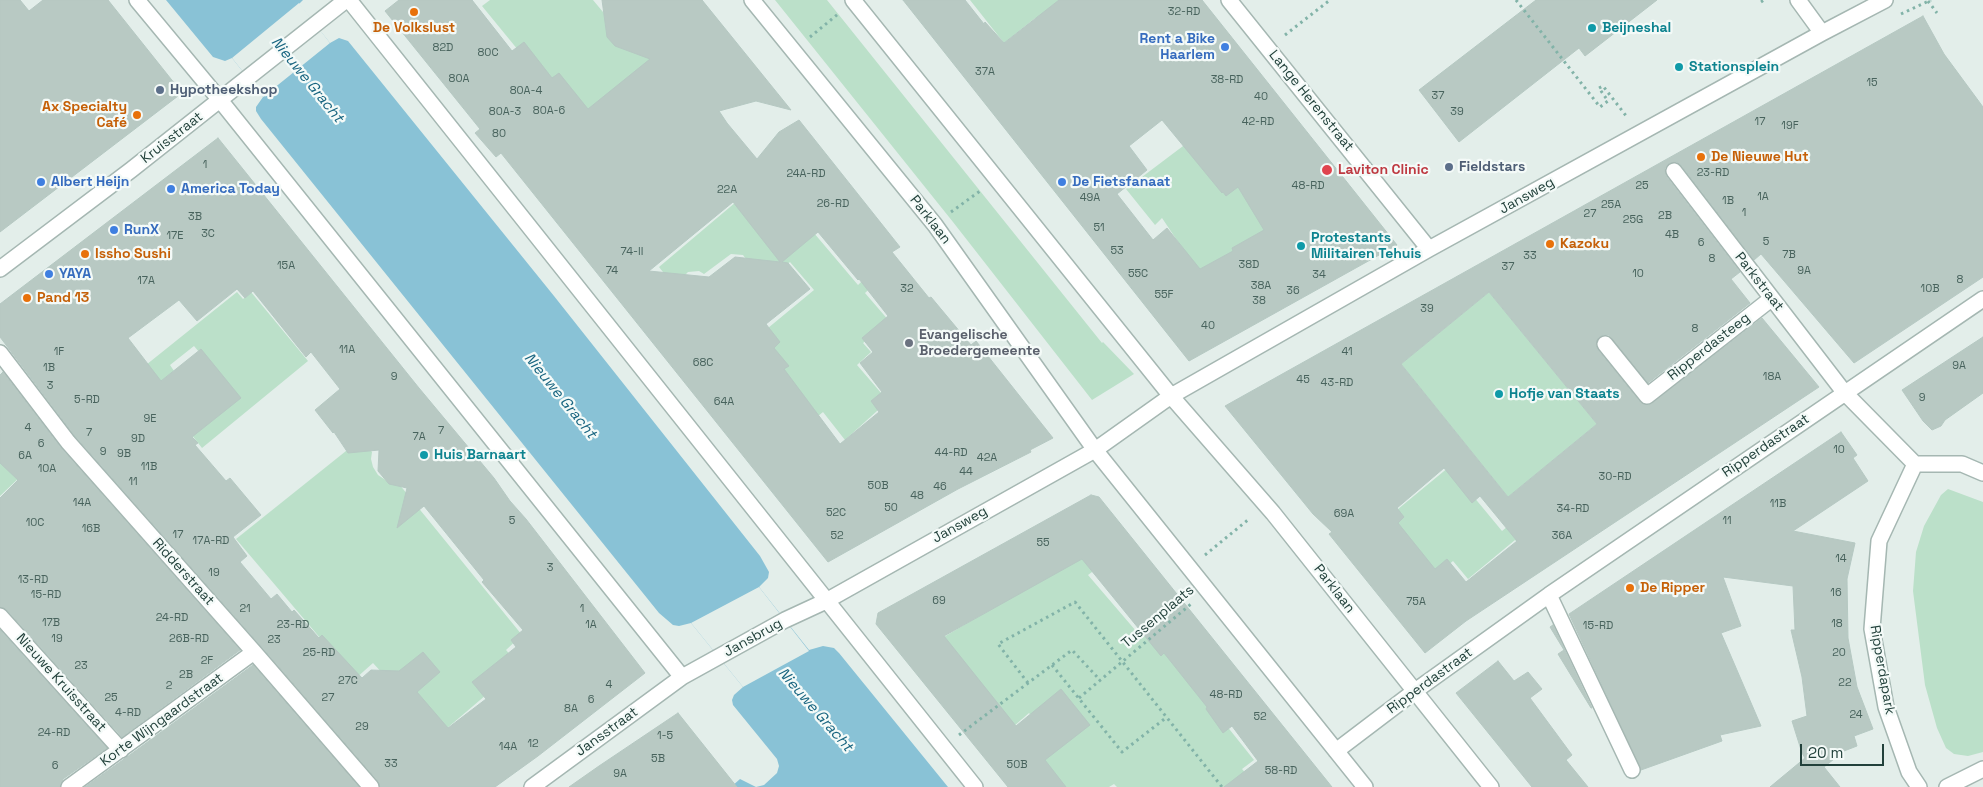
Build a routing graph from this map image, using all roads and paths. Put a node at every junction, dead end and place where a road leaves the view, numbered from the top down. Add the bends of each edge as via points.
1 (136, 0) edge
2 (348, 0) edge
3 (752, 0) edge
4 (1229, 0) edge
5 (1330, 0) edge
6 (1516, 0) edge
7 (1798, 0) edge
8 (1885, 0) edge
9 (854, 1) edge
10 (1928, 1) edge
11 (1937, 13) dead end
12 (1822, 32) junction
13 (1268, 48) junction
14 (792, 50) junction
15 (220, 100) junction
16 (1628, 119) dead end
17 (1674, 171) dead end
18 (997, 178) junction
19 (935, 225) junction
20 (1429, 249) junction
21 (0, 269) edge
22 (1772, 299) junction
23 (1983, 299) edge
24 (1605, 344) dead end
25 (0, 353) edge
26 (1844, 392) junction
27 (1171, 396) junction
28 (1095, 450) junction
29 (1915, 464) junction
30 (1983, 473) edge
31 (1266, 504) junction
32 (1189, 568) junction
33 (1207, 590) junction
34 (1549, 595) junction
35 (826, 601) junction
36 (0, 616) edge
37 (254, 652) junction
38 (1122, 661) junction
39 (1052, 665) junction
40 (682, 678) junction
41 (1100, 680) junction
42 (1028, 683) junction
43 (1415, 691) junction
44 (1079, 698) junction
45 (1167, 717) junction
46 (943, 748) junction
47 (121, 750) junction
48 (1336, 751) junction
49 (1983, 769) edge
50 (1632, 770) dead end
51 (69, 787) edge
52 (370, 787) edge
53 (532, 787) edge
54 (975, 787) edge
55 (1222, 787) edge
56 (1365, 787) edge
57 (1491, 787) edge
58 (1919, 787) edge
59 (1947, 787) edge

1 - 15 street
2 - 15 street, Kruisstraat
2 - 35 street
3 - 14 street, Parklaan
4 - 13 street, Lange Herenstraat
5 - 13 path
6 - 16 path via 1600,107 1608,101 1599,88 1602,86
7 - 12 street
8 - 12 street, Jansweg
9 - 14 path
9 - 18 street, Parklaan
10 - 11 path
12 - 20 street, Jansweg
13 - 20 street, Lange Herenstraat
14 - 19 street, Parklaan
15 - 21 street, Kruisstraat
15 - 40 street
17 - 22 street, Parkstraat
18 - 19 path
18 - 27 street, Parklaan
19 - 28 street, Parklaan
20 - 27 street, Jansweg
22 - 24 street, Ripperdasteeg via 1646,396
22 - 26 street, Parkstraat
23 - 26 street, Ripperdastraat
25 - 37 street, Ridderstraat via 68,442
26 - 29 street
26 - 34 street, Ripperdastraat
27 - 28 street
27 - 31 street, Parklaan
28 - 32 street, Parklaan
28 - 35 street, Jansweg
29 - 30 street via 1962,464
29 - 58 street, Ripperdapark via 1879,541 1872,629 1886,707 1909,772
31 - 32 path
31 - 43 street, Parklaan
32 - 33 street, Parklaan
33 - 38 path, Tussenplaats
33 - 48 street, Parklaan
34 - 43 street, Ripperdastraat
34 - 50 street
35 - 40 street, Jansbrug via 785,620
35 - 46 street
36 - 47 street, Nieuwe Kruisstraat
37 - 47 street, Korte Wijngaardstraat
37 - 52 street, Ridderstraat
38 - 41 path, Tussenplaats
38 - 42 path, Tussenplaats via 1075,602 998,644
38 - 45 path, Tussenplaats
39 - 41 path via 1072,650
39 - 42 path
39 - 44 path
40 - 53 street, Jansstraat
41 - 44 path, Tussenplaats
42 - 46 path
43 - 48 street, Ripperdastraat
43 - 57 street, Parklaan
44 - 45 path via 1122,752
45 - 55 path, Tussenplaats
46 - 54 street
47 - 51 street, Korte Wijngaardstraat
48 - 56 street, Parklaan
49 - 59 street

